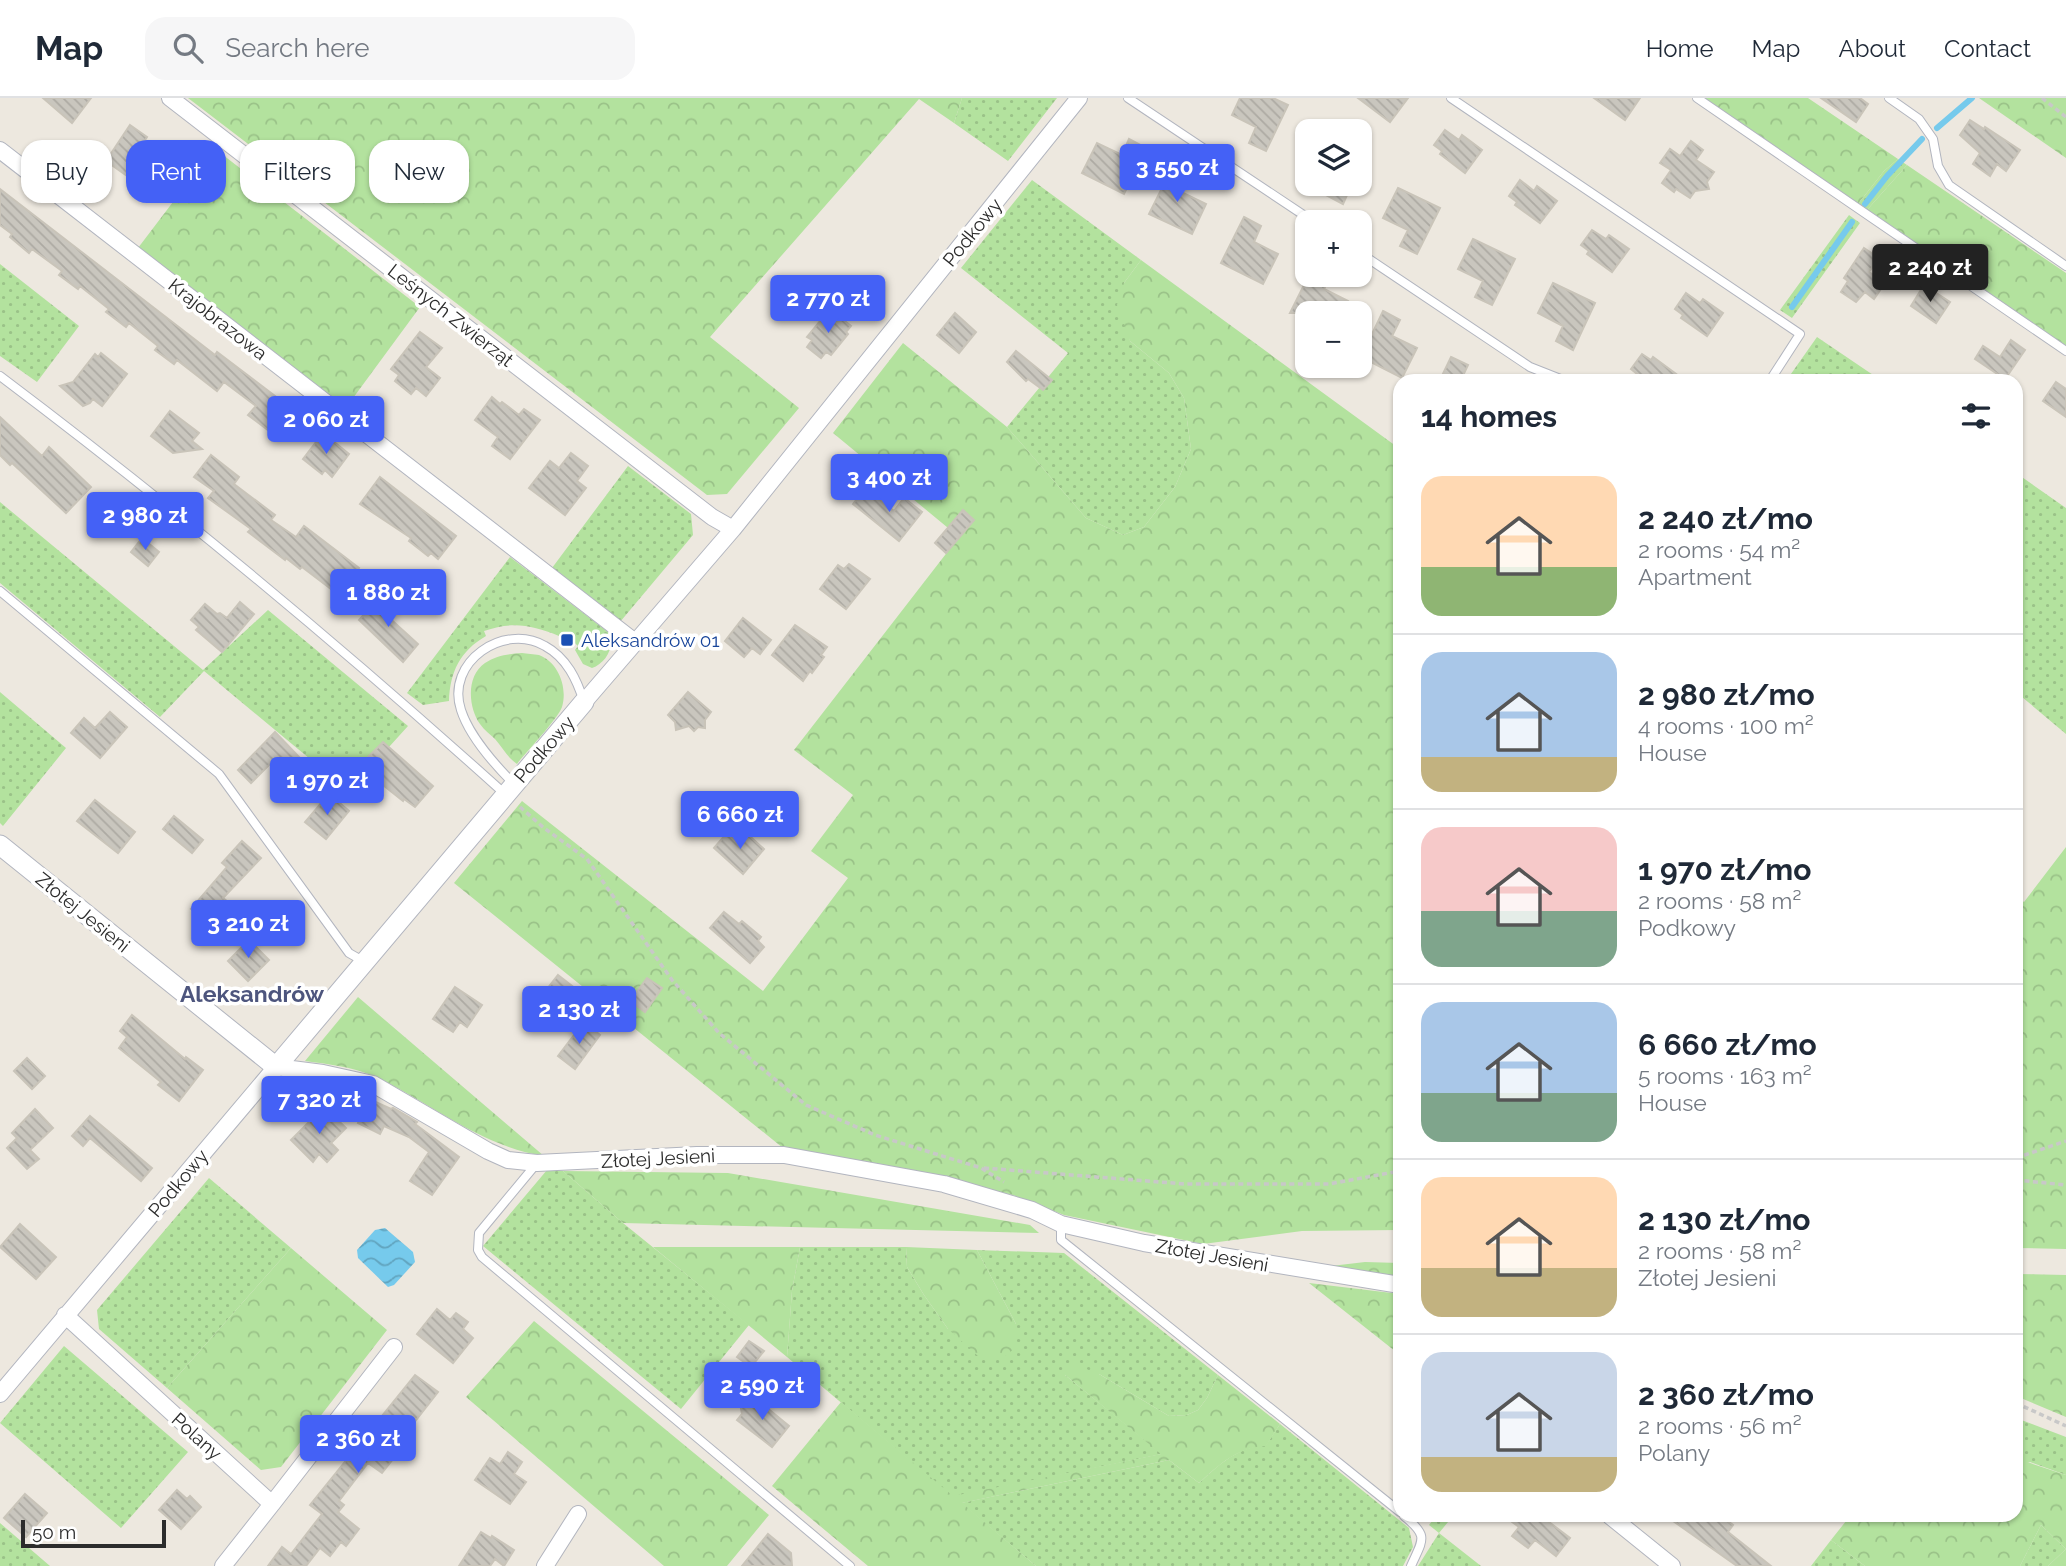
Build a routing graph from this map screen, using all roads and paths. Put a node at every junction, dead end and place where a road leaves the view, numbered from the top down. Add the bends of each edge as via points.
1 (170, 98) edge
2 (1079, 98) edge
3 (1128, 98) edge
4 (1451, 98) edge
5 (1697, 98) edge
6 (1889, 98) edge
7 (2042, 98) edge
8 (2066, 117) edge
9 (0, 150) edge
10 (1296, 210) edge
11 (1372, 261) edge
12 (2066, 266) edge
13 (2066, 351) edge
14 (1548, 374) edge
15 (1774, 374) edge
16 (0, 376) edge
17 (733, 530) junction
18 (0, 591) edge
19 (635, 642) junction
20 (584, 702) junction
21 (510, 789) junction
22 (0, 845) edge
23 (365, 963) junction
24 (276, 1067) junction
25 (2066, 1141) edge
26 (2023, 1156) edge
27 (537, 1163) junction
28 (981, 1168) junction
29 (1393, 1172) edge
30 (2023, 1181) edge
31 (2066, 1185) edge
32 (1014, 1188) dead end
33 (1061, 1224) junction
34 (1393, 1284) edge
35 (65, 1315) junction
36 (394, 1347) dead end
37 (0, 1394) edge
38 (2023, 1406) edge
39 (2066, 1426) edge
40 (272, 1504) junction
41 (1393, 1506) edge
42 (578, 1514) dead end
43 (1412, 1522) edge
44 (1617, 1522) edge
45 (223, 1566) edge
46 (545, 1566) edge
47 (850, 1566) edge
48 (1411, 1566) edge
49 (1672, 1566) edge

1 - 17 street, Leśnych Zwierząt
2 - 17 street, Podkowy
3 - 10 lane
4 - 15 lane via 1800,334
5 - 13 lane
6 - 12 lane via 1919,119 1933,139 1938,166 1949,185
7 - 8 path
9 - 19 street, Krajobrazowa
11 - 14 lane via 1530,367
16 - 21 lane
17 - 19 street, Podkowy
18 - 23 lane via 219,774 349,953
19 - 20 street, Podkowy
20 - 21 street, Podkowy
20 - 21 lane via 564,661 543,644 503,641 478,653 467,665 459,680 460,709
21 - 23 street, Podkowy
21 - 28 path via 544,828 587,859 680,989 719,1033 806,1105 875,1135
22 - 24 street, Złotej Jesieni
23 - 24 street, Podkowy
24 - 27 street, Złotej Jesieni via 373,1084 488,1152
24 - 35 street, Podkowy
25 - 26 path
27 - 33 street, Złotej Jesieni via 784,1155 944,1184 1032,1210
27 - 47 lane via 480,1233 482,1256
28 - 29 path via 1185,1184 1329,1184
28 - 32 path
30 - 31 path
33 - 34 street, Złotej Jesieni via 1205,1254
33 - 41 lane via 1061,1240
35 - 37 street, Podkowy
35 - 40 street, Polany
36 - 40 street
38 - 39 path
40 - 45 street
42 - 46 street
43 - 48 lane via 1423,1534
44 - 49 street

